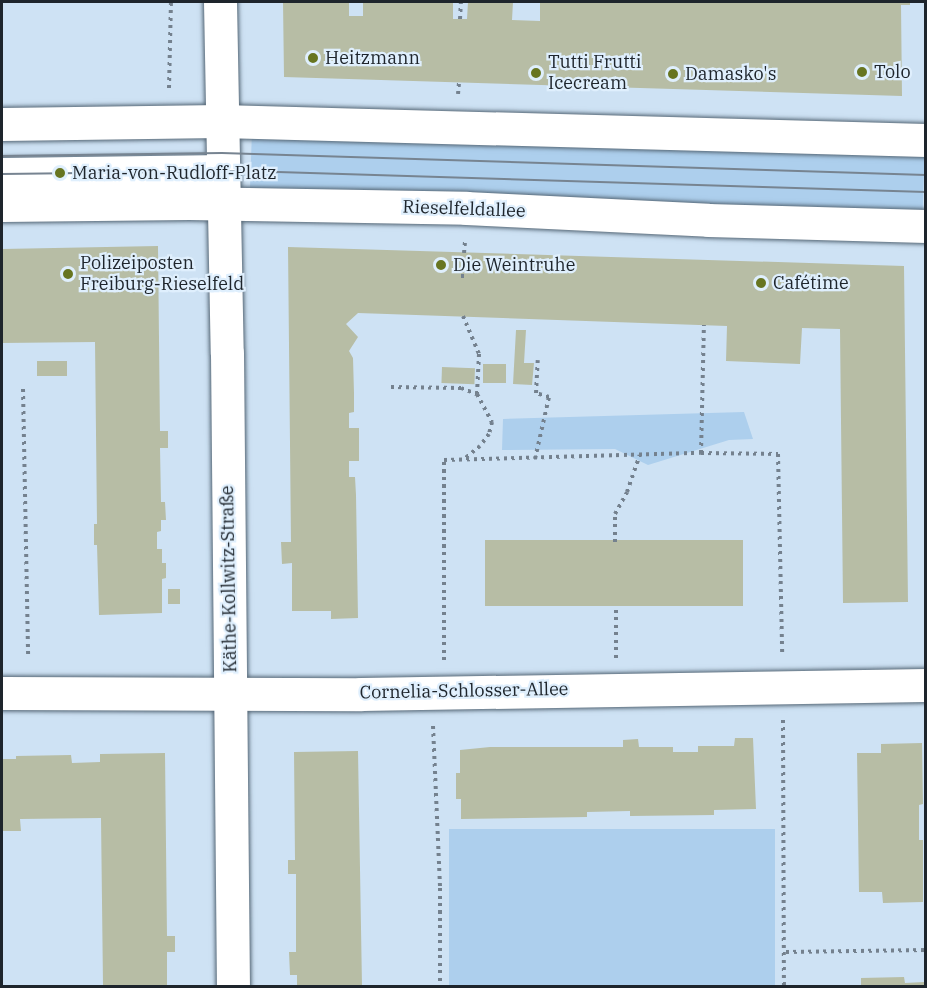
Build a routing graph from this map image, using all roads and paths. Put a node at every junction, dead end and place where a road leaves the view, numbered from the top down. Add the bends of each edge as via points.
1 (171, 2) edge
2 (220, 2) edge
3 (461, 2) edge
4 (460, 19) dead end
5 (168, 122) junction
6 (2, 124) edge
7 (926, 140) edge
8 (222, 148) junction
9 (2, 156) edge
10 (2, 174) edge
11 (224, 204) junction
12 (2, 205) edge
13 (926, 226) edge
14 (463, 316) dead end
15 (704, 325) dead end
16 (538, 360) dead end
17 (391, 387) dead end
18 (23, 389) dead end
19 (477, 394) junction
20 (701, 453) junction
21 (640, 455) junction
22 (463, 459) junction
23 (534, 459) junction
24 (615, 542) dead end
25 (616, 608) dead end
26 (926, 685) edge
27 (782, 686) junction
28 (616, 688) junction
29 (438, 692) junction
30 (15, 693) edge
31 (230, 694) junction
32 (926, 950) edge
33 (786, 952) junction
34 (233, 987) edge
35 (440, 987) edge
36 (784, 987) edge

1 - 5 path
2 - 8 street, Käthe-Kollwitz-Straße
3 - 4 path
5 - 6 street
5 - 8 street
7 - 8 street
8 - 9 street
8 - 10 street
8 - 11 street, Käthe-Kollwitz-Straße
11 - 12 street, Rieselfeldallee
11 - 13 street, Rieselfeldallee via 466,208
11 - 31 street, Käthe-Kollwitz-Straße
14 - 19 path via 479,354
15 - 20 path
16 - 23 path via 536,393 549,397
17 - 19 path via 461,388
18 - 30 path
19 - 22 path via 492,422 480,446
20 - 21 path
20 - 27 path via 778,454
21 - 23 path
21 - 24 path via 615,514
22 - 23 path
22 - 29 path via 444,460
25 - 28 path
26 - 27 street, Cornelia-Schlosser-Allee
27 - 28 street, Cornelia-Schlosser-Allee
27 - 33 path
28 - 29 street, Cornelia-Schlosser-Allee
29 - 31 street, Cornelia-Schlosser-Allee
29 - 35 path
30 - 31 street, Cornelia-Schlosser-Allee
31 - 34 street, Käthe-Kollwitz-Straße
32 - 33 path
33 - 36 path

